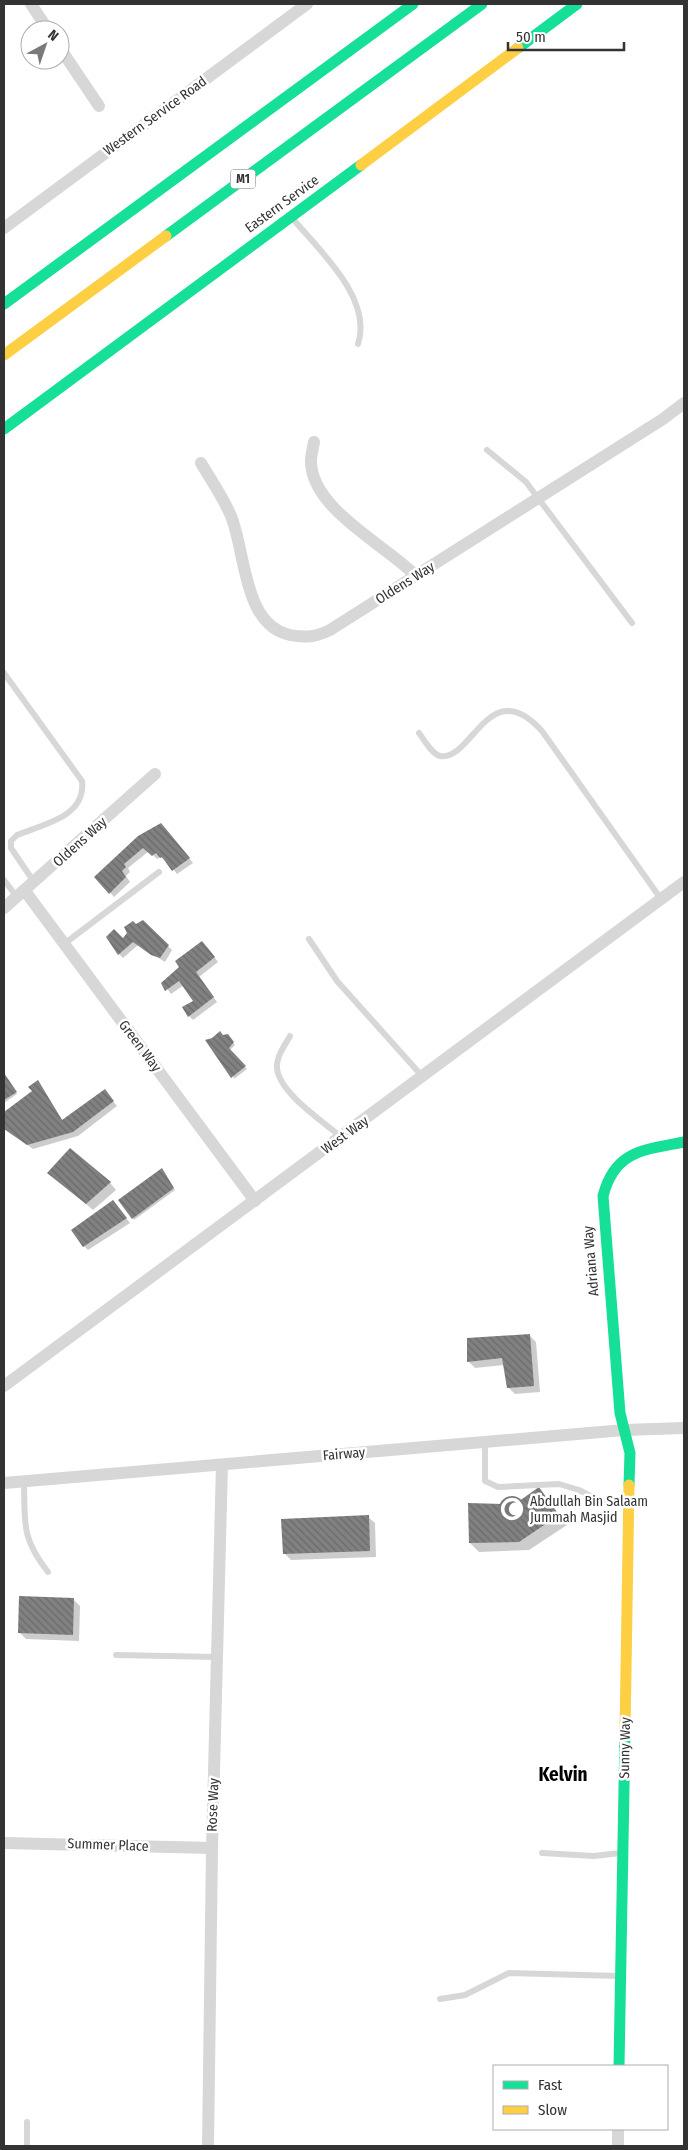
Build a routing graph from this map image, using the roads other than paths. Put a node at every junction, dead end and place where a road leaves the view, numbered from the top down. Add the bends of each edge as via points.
1 (31, 4) edge
2 (307, 4) edge
3 (413, 4) edge
4 (482, 4) edge
5 (577, 4) edge
6 (41, 20) edge
7 (70, 63) edge
8 (99, 106) dead end
9 (291, 216) junction
10 (4, 228) edge
11 (4, 304) edge
12 (358, 344) dead end
13 (4, 354) edge
14 (684, 403) edge
15 (4, 429) edge
16 (314, 442) dead end
17 (487, 450) dead end
18 (200, 463) dead end
19 (538, 498) junction
20 (416, 576) junction
21 (632, 623) dead end
22 (4, 673) edge
23 (419, 734) dead end
24 (155, 774) dead end
25 (158, 872) dead end
26 (4, 880) edge
27 (684, 882) edge
28 (26, 890) junction
29 (662, 899) junction
30 (4, 908) edge
31 (309, 939) dead end
32 (64, 944) junction
33 (290, 1036) dead end
34 (423, 1077) junction
35 (342, 1138) junction
36 (684, 1142) edge
37 (255, 1201) junction
38 (4, 1386) edge
39 (684, 1428) edge
40 (624, 1430) junction
41 (485, 1442) junction
42 (222, 1464) junction
43 (24, 1481) junction
44 (4, 1483) edge
45 (630, 1506) junction
46 (48, 1572) dead end
47 (116, 1654) dead end
48 (217, 1657) junction
49 (4, 1842) edge
50 (212, 1848) junction
51 (542, 1853) dead end
52 (623, 1853) junction
53 (621, 1976) junction
54 (440, 1999) dead end
55 (619, 2065) edge
56 (27, 2122) dead end
57 (618, 2130) edge
58 (27, 2146) edge
59 (208, 2146) edge
60 (618, 2146) edge

1 - 6 street
2 - 10 street, Western Service Road
3 - 11 main road
4 - 13 main road, M1
5 - 9 main road, Eastern Service
7 - 8 street
9 - 12 lane via 346,282 360,317
9 - 15 main road, Eastern Service
14 - 19 street, Oldens Way
16 - 20 street via 311,462 316,481 327,500
17 - 19 lane via 518,475
18 - 20 street, Oldens Way via 231,516 260,616 274,630 298,637 320,635
19 - 20 street, Oldens Way
19 - 21 lane
22 - 28 lane via 82,781 82,798 71,812 17,835 11,841
23 - 29 lane via 435,753 448,755 492,716 505,711 518,712 530,718
24 - 28 street, Oldens Way
25 - 32 lane
26 - 28 lane
27 - 29 street, West Way
28 - 30 street, Oldens Way
28 - 32 street, Green Way
29 - 34 street, West Way
31 - 34 lane via 337,981
32 - 37 street, Green Way
33 - 35 lane via 277,1060 276,1069 280,1077 301,1106
34 - 35 street, West Way
35 - 37 street, West Way
36 - 40 main road, Adriana Way via 619,1160 605,1183 603,1219
37 - 38 street, West Way
39 - 40 street, Fairway
40 - 41 street, Fairway
40 - 45 main road, Sunny Way via 630,1453
41 - 42 street, Fairway
41 - 45 lane via 484,1474 489,1484 498,1487 559,1484 600,1501
42 - 43 street, Fairway
42 - 48 street, Rose Way
43 - 44 street, Fairway
43 - 46 lane via 25,1533 33,1552
45 - 52 main road, Sunny Way
47 - 48 lane
48 - 50 street, Rose Way
49 - 50 street, Summer Place
50 - 59 street, Rose Way
51 - 52 lane via 594,1856
52 - 53 main road, Sunny Way
53 - 54 lane via 509,1973 465,1995
53 - 55 main road, Sunny Way
56 - 58 lane
57 - 60 street

